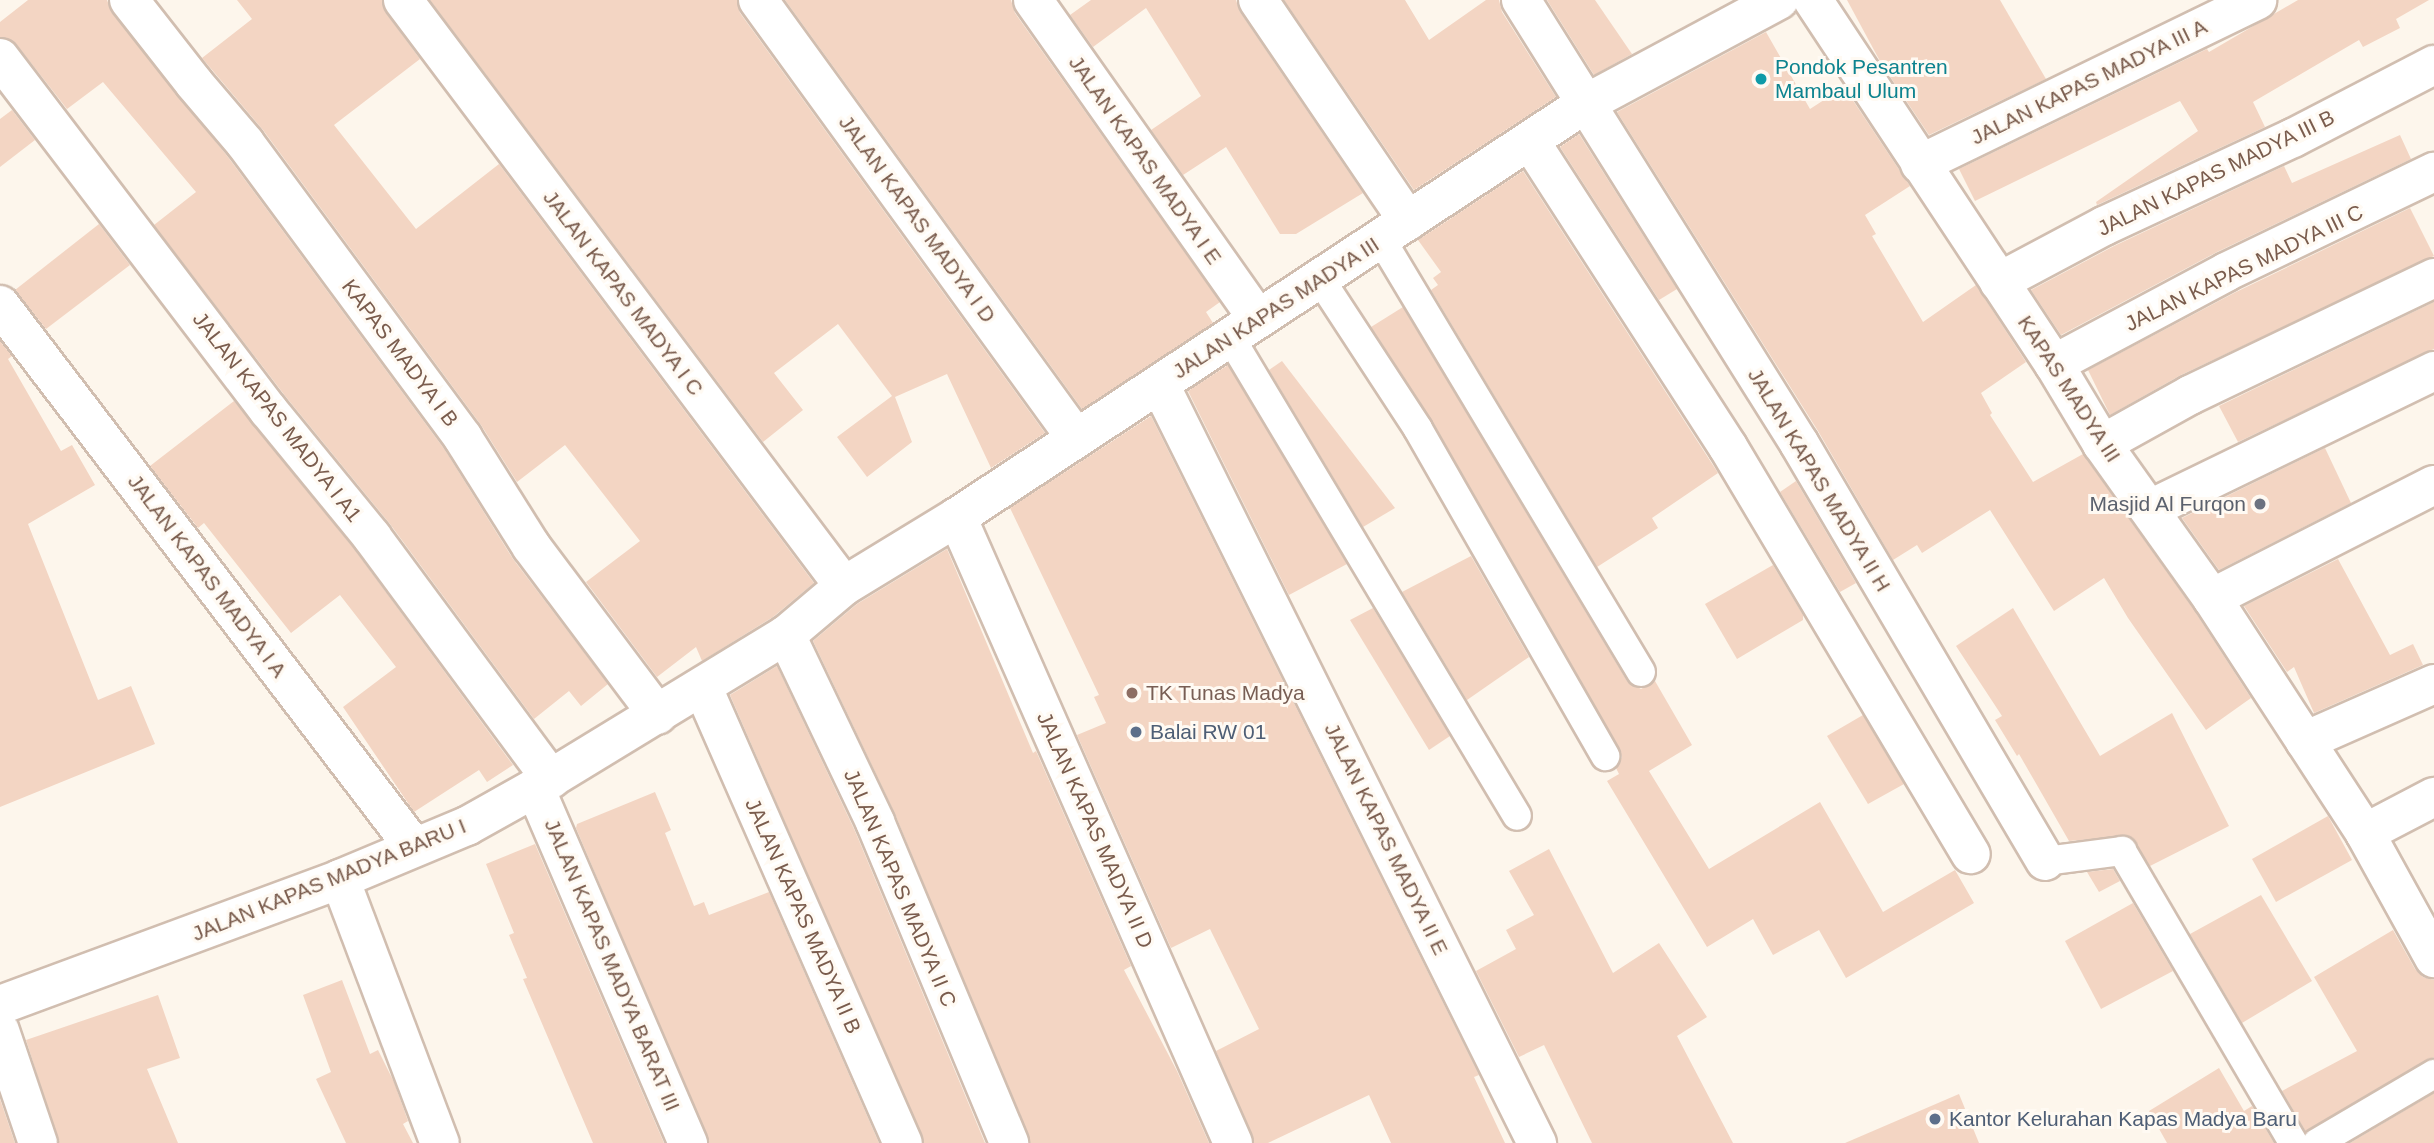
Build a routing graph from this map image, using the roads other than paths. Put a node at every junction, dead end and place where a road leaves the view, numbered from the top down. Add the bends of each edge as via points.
1 (129, 0) edge
2 (402, 0) edge
3 (758, 0) edge
4 (1033, 0) edge
5 (1258, 0) edge
6 (1521, 0) edge
7 (1779, 0) edge
8 (1812, 0) edge
9 (2257, 0) edge
10 (0, 58) edge
11 (2434, 65) edge
12 (1586, 104) junction
13 (1530, 141) junction
14 (1920, 164) junction
15 (2434, 172) edge
16 (1395, 230) junction
17 (2434, 278) edge
18 (1321, 279) junction
19 (1999, 282) junction
20 (0, 305) edge
21 (1244, 328) junction
22 (2054, 364) junction
23 (2434, 371) edge
24 (1160, 384) junction
25 (1076, 438) junction
26 (2102, 444) junction
27 (2434, 485) edge
28 (2150, 509) junction
29 (957, 517) junction
30 (844, 586) junction
31 (1887, 593) junction
32 (2212, 598) junction
33 (1836, 626) junction
34 (786, 635) junction
35 (1641, 672) dead end
36 (2434, 684) edge
37 (703, 688) junction
38 (658, 715) junction
39 (2305, 741) junction
40 (1605, 756) dead end
41 (543, 783) junction
42 (2434, 797) edge
43 (1517, 816) dead end
44 (2365, 833) junction
45 (413, 846) junction
46 (1971, 854) dead end
47 (2045, 861) joint
48 (340, 879) junction
49 (2434, 958) edge
50 (0, 1006) edge
51 (0, 1031) edge
52 (2434, 1074) edge
53 (38, 1143) edge
54 (440, 1143) edge
55 (688, 1143) edge
56 (903, 1143) edge
57 (1009, 1143) edge
58 (1233, 1143) edge
59 (1537, 1143) edge
60 (2293, 1143) edge
61 (2317, 1143) edge

1 - 38 street, KAPAS MADYA I B via 245,143 463,438 531,546
2 - 30 street, JALAN KAPAS MADYA I C
3 - 25 street, JALAN KAPAS MADYA I D
4 - 21 street, JALAN KAPAS MADYA I E
5 - 16 street
6 - 12 street, JALAN KAPAS MADYA II H
7 - 12 street, JALAN KAPAS MADYA III
8 - 14 street, KAPAS MADYA III
9 - 14 street, JALAN KAPAS MADYA III A
10 - 41 street, JALAN KAPAS MADYA I A1 via 269,411 372,537
11 - 19 street, JALAN KAPAS MADYA III B
12 - 13 street, JALAN KAPAS MADYA III
12 - 31 street, JALAN KAPAS MADYA II H via 1799,443
13 - 16 street, JALAN KAPAS MADYA III
13 - 33 street via 1728,447
14 - 19 street, KAPAS MADYA III
15 - 22 street, JALAN KAPAS MADYA III C via 2226,272
16 - 18 street, JALAN KAPAS MADYA III
16 - 35 lane
17 - 26 street via 2190,395
18 - 21 street, JALAN KAPAS MADYA III
18 - 40 lane via 1418,429
19 - 22 street, KAPAS MADYA III
20 - 45 street, JALAN KAPAS MADYA I A
21 - 24 street, JALAN KAPAS MADYA III
21 - 43 lane
22 - 26 street, KAPAS MADYA III
23 - 28 street
24 - 25 street, JALAN KAPAS MADYA III
24 - 59 street, JALAN KAPAS MADYA II E
25 - 29 street, JALAN KAPAS MADYA III
26 - 28 street, KAPAS MADYA III
27 - 32 street
28 - 32 street, KAPAS MADYA III
29 - 30 street, JALAN KAPAS MADYA III
29 - 58 street, JALAN KAPAS MADYA II D
30 - 34 street, JALAN KAPAS MADYA III
31 - 33 street
31 - 47 street, JALAN KAPAS MADYA II H
32 - 39 street, KAPAS MADYA III
33 - 46 street
34 - 37 street, JALAN KAPAS MADYA BARU I
34 - 57 street, JALAN KAPAS MADYA II C via 875,822
36 - 39 street
37 - 38 street, JALAN KAPAS MADYA BARU I
37 - 56 street, JALAN KAPAS MADYA II B
38 - 41 street, JALAN KAPAS MADYA BARU I
39 - 44 street, KAPAS MADYA III
41 - 45 street, JALAN KAPAS MADYA BARU I via 467,826
41 - 55 street, JALAN KAPAS MADYA BARAT III
42 - 44 street
44 - 49 street, KAPAS MADYA III
45 - 48 street, JALAN KAPAS MADYA BARU I
47 - 60 lane via 2122,851
48 - 50 street, JALAN KAPAS MADYA BARU I
48 - 54 street
51 - 53 street
52 - 61 lane

